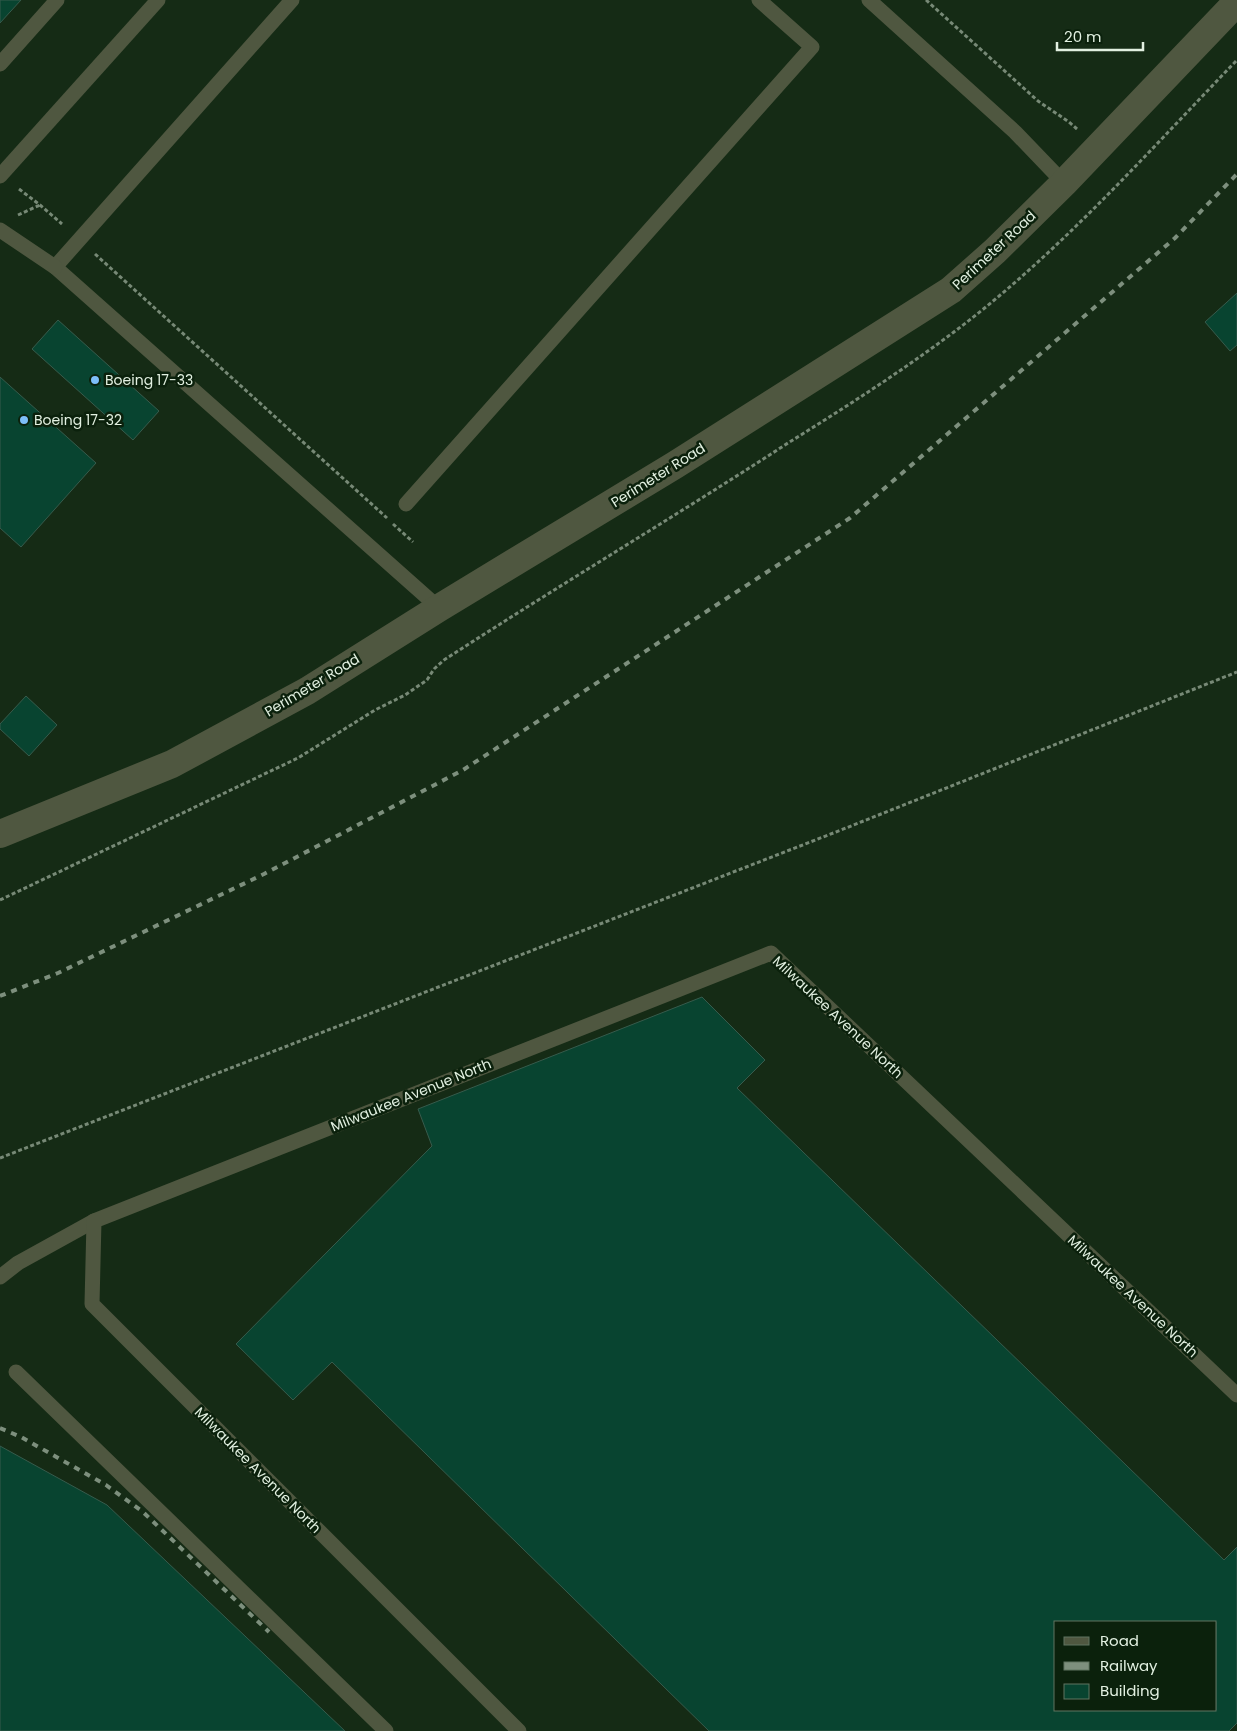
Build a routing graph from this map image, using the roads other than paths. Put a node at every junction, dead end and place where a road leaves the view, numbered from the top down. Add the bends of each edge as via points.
1 (57, 0) edge
2 (158, 0) edge
3 (292, 0) edge
4 (759, 0) edge
5 (869, 0) edge
6 (1237, 2) edge
7 (0, 64) edge
8 (0, 176) edge
9 (1064, 183) junction
10 (0, 230) edge
11 (55, 267) junction
12 (406, 504) dead end
13 (439, 608) junction
14 (0, 834) edge
15 (94, 1221) junction
16 (0, 1277) edge
17 (16, 1372) dead end
18 (1237, 1395) edge
19 (386, 1731) edge
20 (520, 1731) edge

1 - 7 lane
2 - 8 lane
3 - 11 lane
4 - 12 lane via 812,48
5 - 9 lane via 1015,132
6 - 9 street, Perimeter Road
9 - 13 street, Perimeter Road via 951,290 684,459
10 - 11 lane
11 - 13 lane
13 - 14 street, Perimeter Road via 307,691 172,764
15 - 16 lane via 18,1263
15 - 18 lane, Milwaukee Avenue North via 771,953
15 - 20 lane, Milwaukee Avenue North via 92,1304
17 - 19 lane

